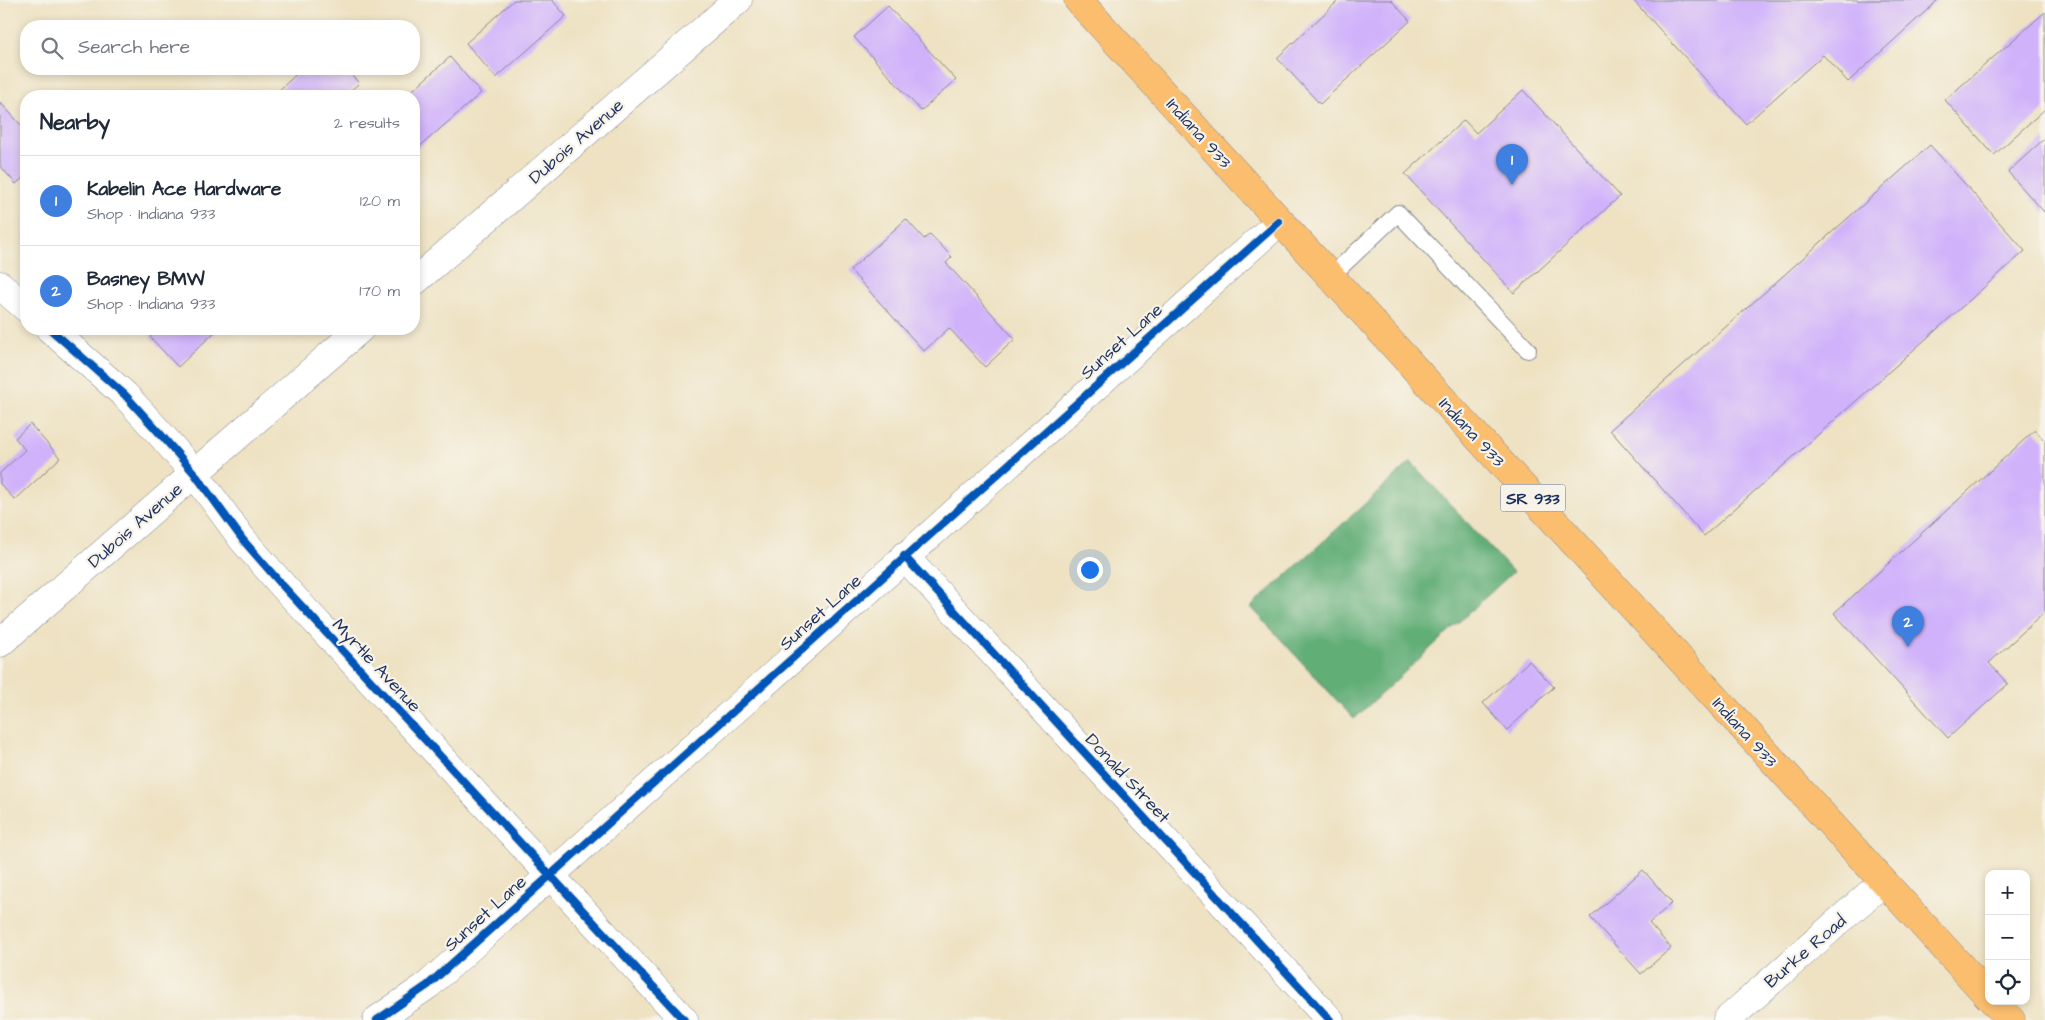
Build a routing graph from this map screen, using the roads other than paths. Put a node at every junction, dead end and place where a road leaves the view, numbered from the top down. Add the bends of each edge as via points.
1 (738, 0) edge
2 (1078, 0) edge
3 (1279, 222) junction
4 (420, 277) edge
5 (1330, 277) junction
6 (0, 285) edge
7 (20, 303) edge
8 (57, 335) edge
9 (353, 335) edge
10 (1528, 350) dead end
11 (194, 473) junction
12 (904, 556) junction
13 (0, 643) edge
14 (550, 874) junction
15 (1882, 883) junction
16 (1985, 993) edge
17 (1997, 1005) edge
18 (377, 1020) edge
19 (684, 1020) edge
20 (1330, 1020) edge
21 (1727, 1020) edge
22 (2011, 1020) edge

1 - 4 street, Dubois Avenue
2 - 3 main road, Indiana 933 / SR 933
3 - 5 main road, Indiana 933 / SR 933
3 - 12 street, Sunset Lane
5 - 10 lane via 1398,213
5 - 15 main road, Indiana 933 / SR 933
6 - 7 street
8 - 11 street, Myrtle Avenue via 125,395
9 - 11 street, Dubois Avenue
11 - 13 street, Dubois Avenue
11 - 14 street, Myrtle Avenue via 283,586
12 - 14 street, Sunset Lane
12 - 20 street, Donald Street
14 - 18 street, Sunset Lane via 428,985
14 - 19 street, Myrtle Avenue
15 - 16 main road, Indiana 933 / SR 933
15 - 21 street, Burke Road
17 - 22 main road

